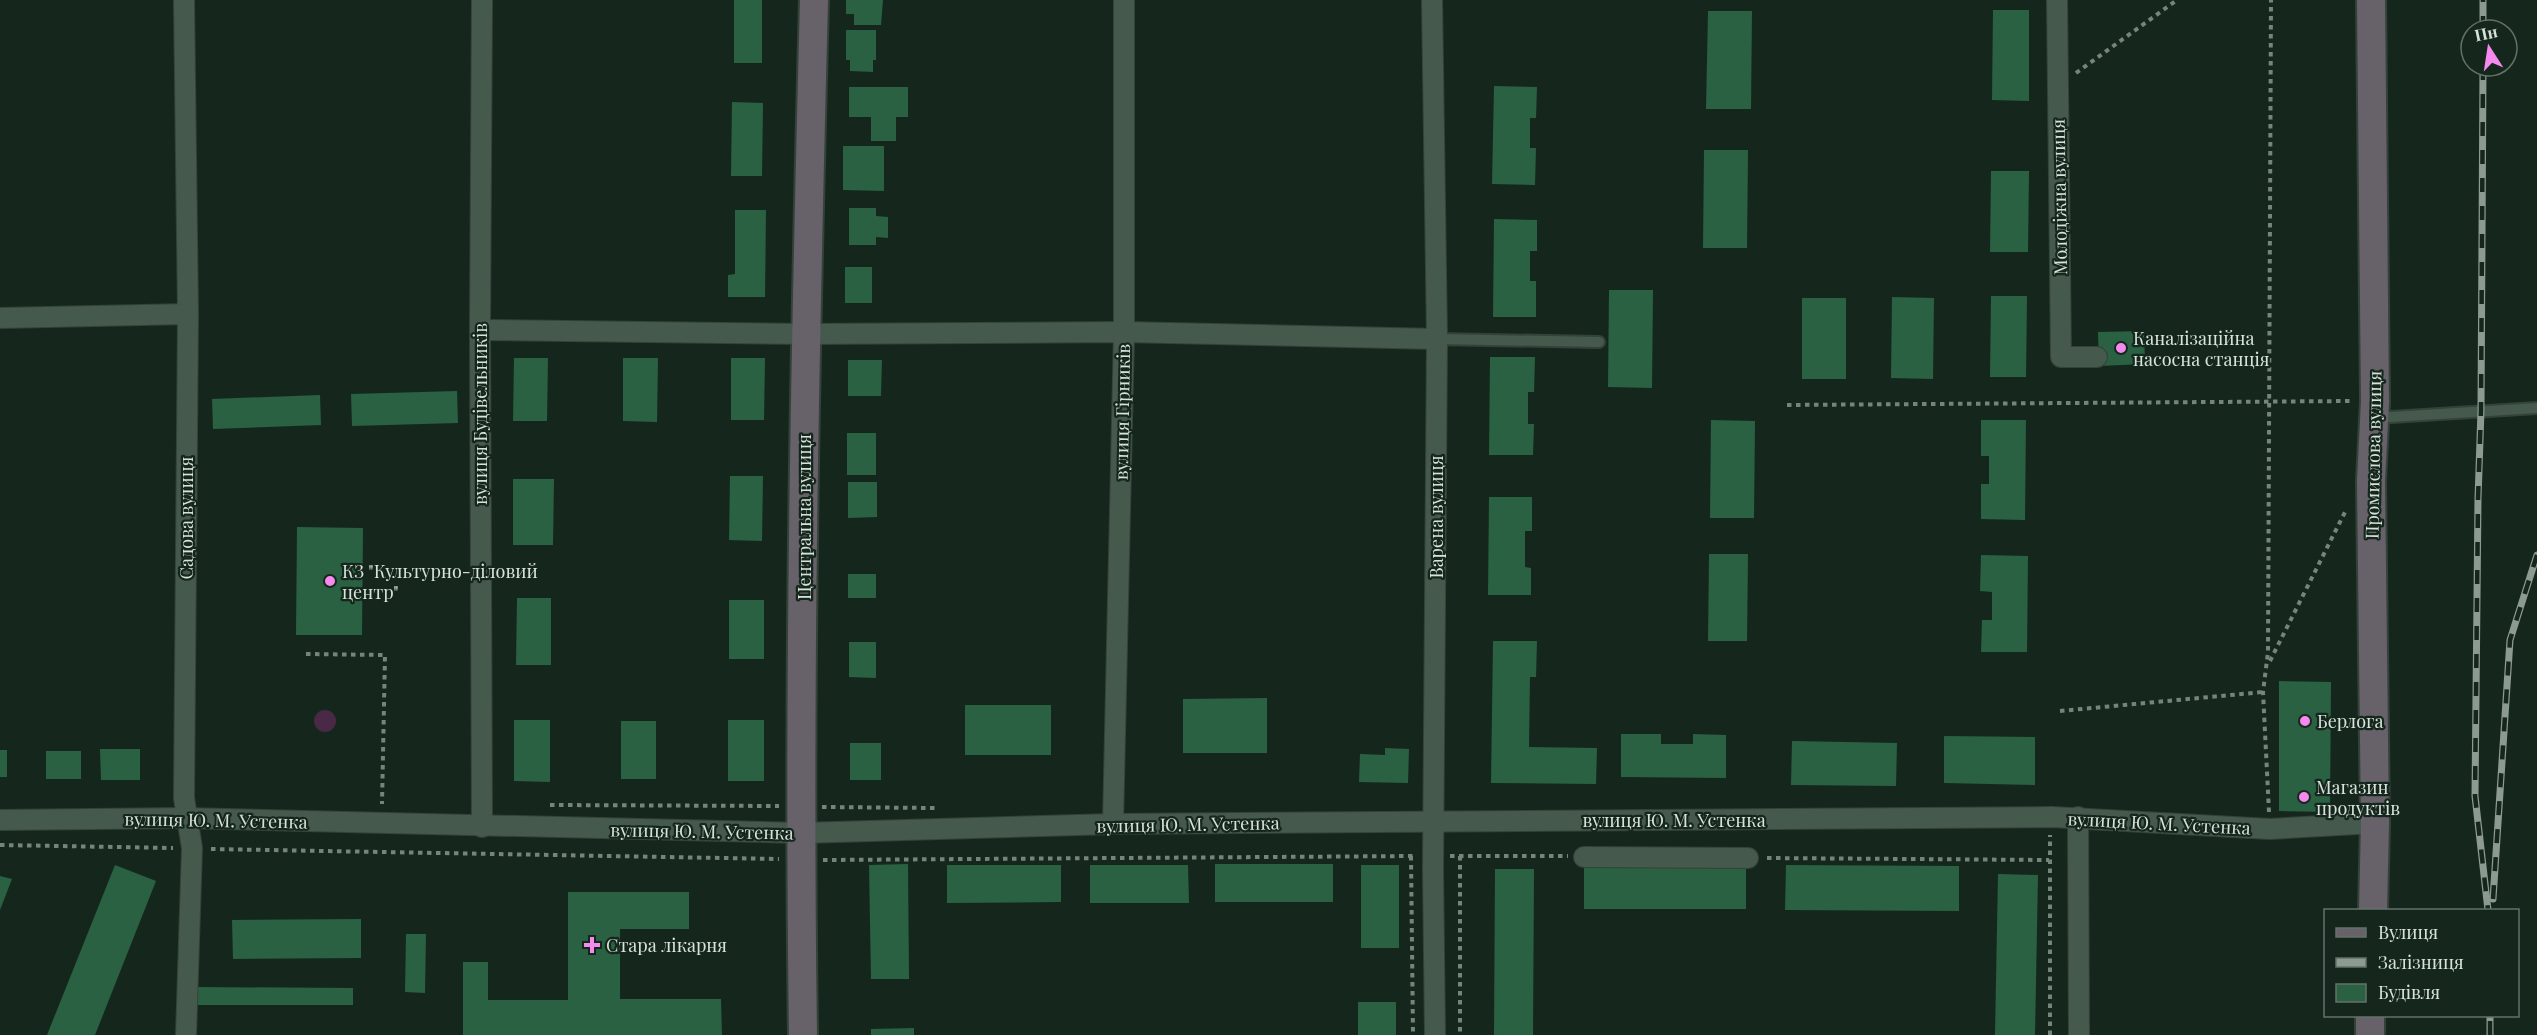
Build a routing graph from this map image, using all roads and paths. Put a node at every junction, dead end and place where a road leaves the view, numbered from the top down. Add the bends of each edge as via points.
1 (184, 0) edge
2 (482, 0) edge
3 (814, 0) edge
4 (1124, 0) edge
5 (1432, 0) edge
6 (2057, 0) edge
7 (2177, 0) edge
8 (2271, 0) edge
9 (2371, 0) edge
10 (2058, 86) junction
11 (188, 314) junction
12 (0, 318) edge
13 (480, 330) junction
14 (1124, 332) junction
15 (805, 334) junction
16 (1437, 339) junction
17 (1599, 342) dead end
18 (2097, 357) dead end
19 (2270, 403) junction
20 (1786, 405) dead end
21 (2537, 408) edge
22 (2375, 409) junction
23 (2349, 504) dead end
24 (306, 654) dead end
25 (2268, 664) junction
26 (2263, 692) junction
27 (2060, 711) dead end
28 (382, 805) dead end
29 (2052, 817) junction
30 (2078, 817) junction
31 (185, 818) junction
32 (0, 820) edge
33 (1434, 821) junction
34 (2375, 823) junction
35 (1113, 824) junction
36 (482, 827) junction
37 (2270, 829) junction
38 (801, 833) junction
39 (1411, 856) dead end
40 (1460, 856) dead end
41 (1584, 857) dead end
42 (1748, 858) joint
43 (2049, 860) junction
44 (2373, 909) edge
45 (2370, 1017) edge
46 (186, 1035) edge
47 (803, 1035) edge
48 (1413, 1035) edge
49 (1435, 1035) edge
50 (1460, 1035) edge
51 (2050, 1035) edge
52 (2079, 1035) edge
53 (2370, 1035) edge

1 - 11 street, Садова вулиця
2 - 13 street, вулиця Будівельників
3 - 15 main road, Центральна вулиця
4 - 14 street, вулиця Гірників
5 - 16 street, Варена вулиця
6 - 10 street, Молодіжна вулиця
7 - 10 path
8 - 19 path
9 - 22 main road, Промислова вулиця
10 - 18 street, Молодіжна вулиця via 2061,357
11 - 12 street
11 - 31 street, Садова вулиця
13 - 15 street
13 - 36 street, вулиця Будівельників
14 - 15 street
14 - 16 street
14 - 35 street, вулиця Гірників
15 - 38 main road, Центральна вулиця
16 - 17 lane
16 - 33 street, Варена вулиця
19 - 20 path
19 - 22 path
19 - 25 path
21 - 22 lane
22 - 34 main road, Промислова вулиця via 2371,481
23 - 25 path
24 - 28 path via 384,655
25 - 26 path
26 - 27 path
26 - 37 path
29 - 30 street, вулиця Ю. М. Устенка
29 - 33 street, вулиця Ю. М. Устенка
29 - 43 path
30 - 37 street, вулиця Ю. М. Устенка
30 - 52 street
31 - 32 street, вулиця Ю. М. Устенка
31 - 36 street, вулиця Ю. М. Устенка
31 - 46 street, Садова вулиця via 192,848
33 - 35 street, вулиця Ю. М. Устенка
33 - 49 street, Варена вулиця
34 - 37 street, вулиця Ю. М. Устенка
34 - 44 main road, Промислова вулиця
35 - 38 street, вулиця Ю. М. Устенка
36 - 38 street, вулиця Ю. М. Устенка
38 - 47 main road, Центральна вулиця
39 - 48 path
40 - 50 path
41 - 42 street
42 - 43 path
43 - 51 path
45 - 53 main road

